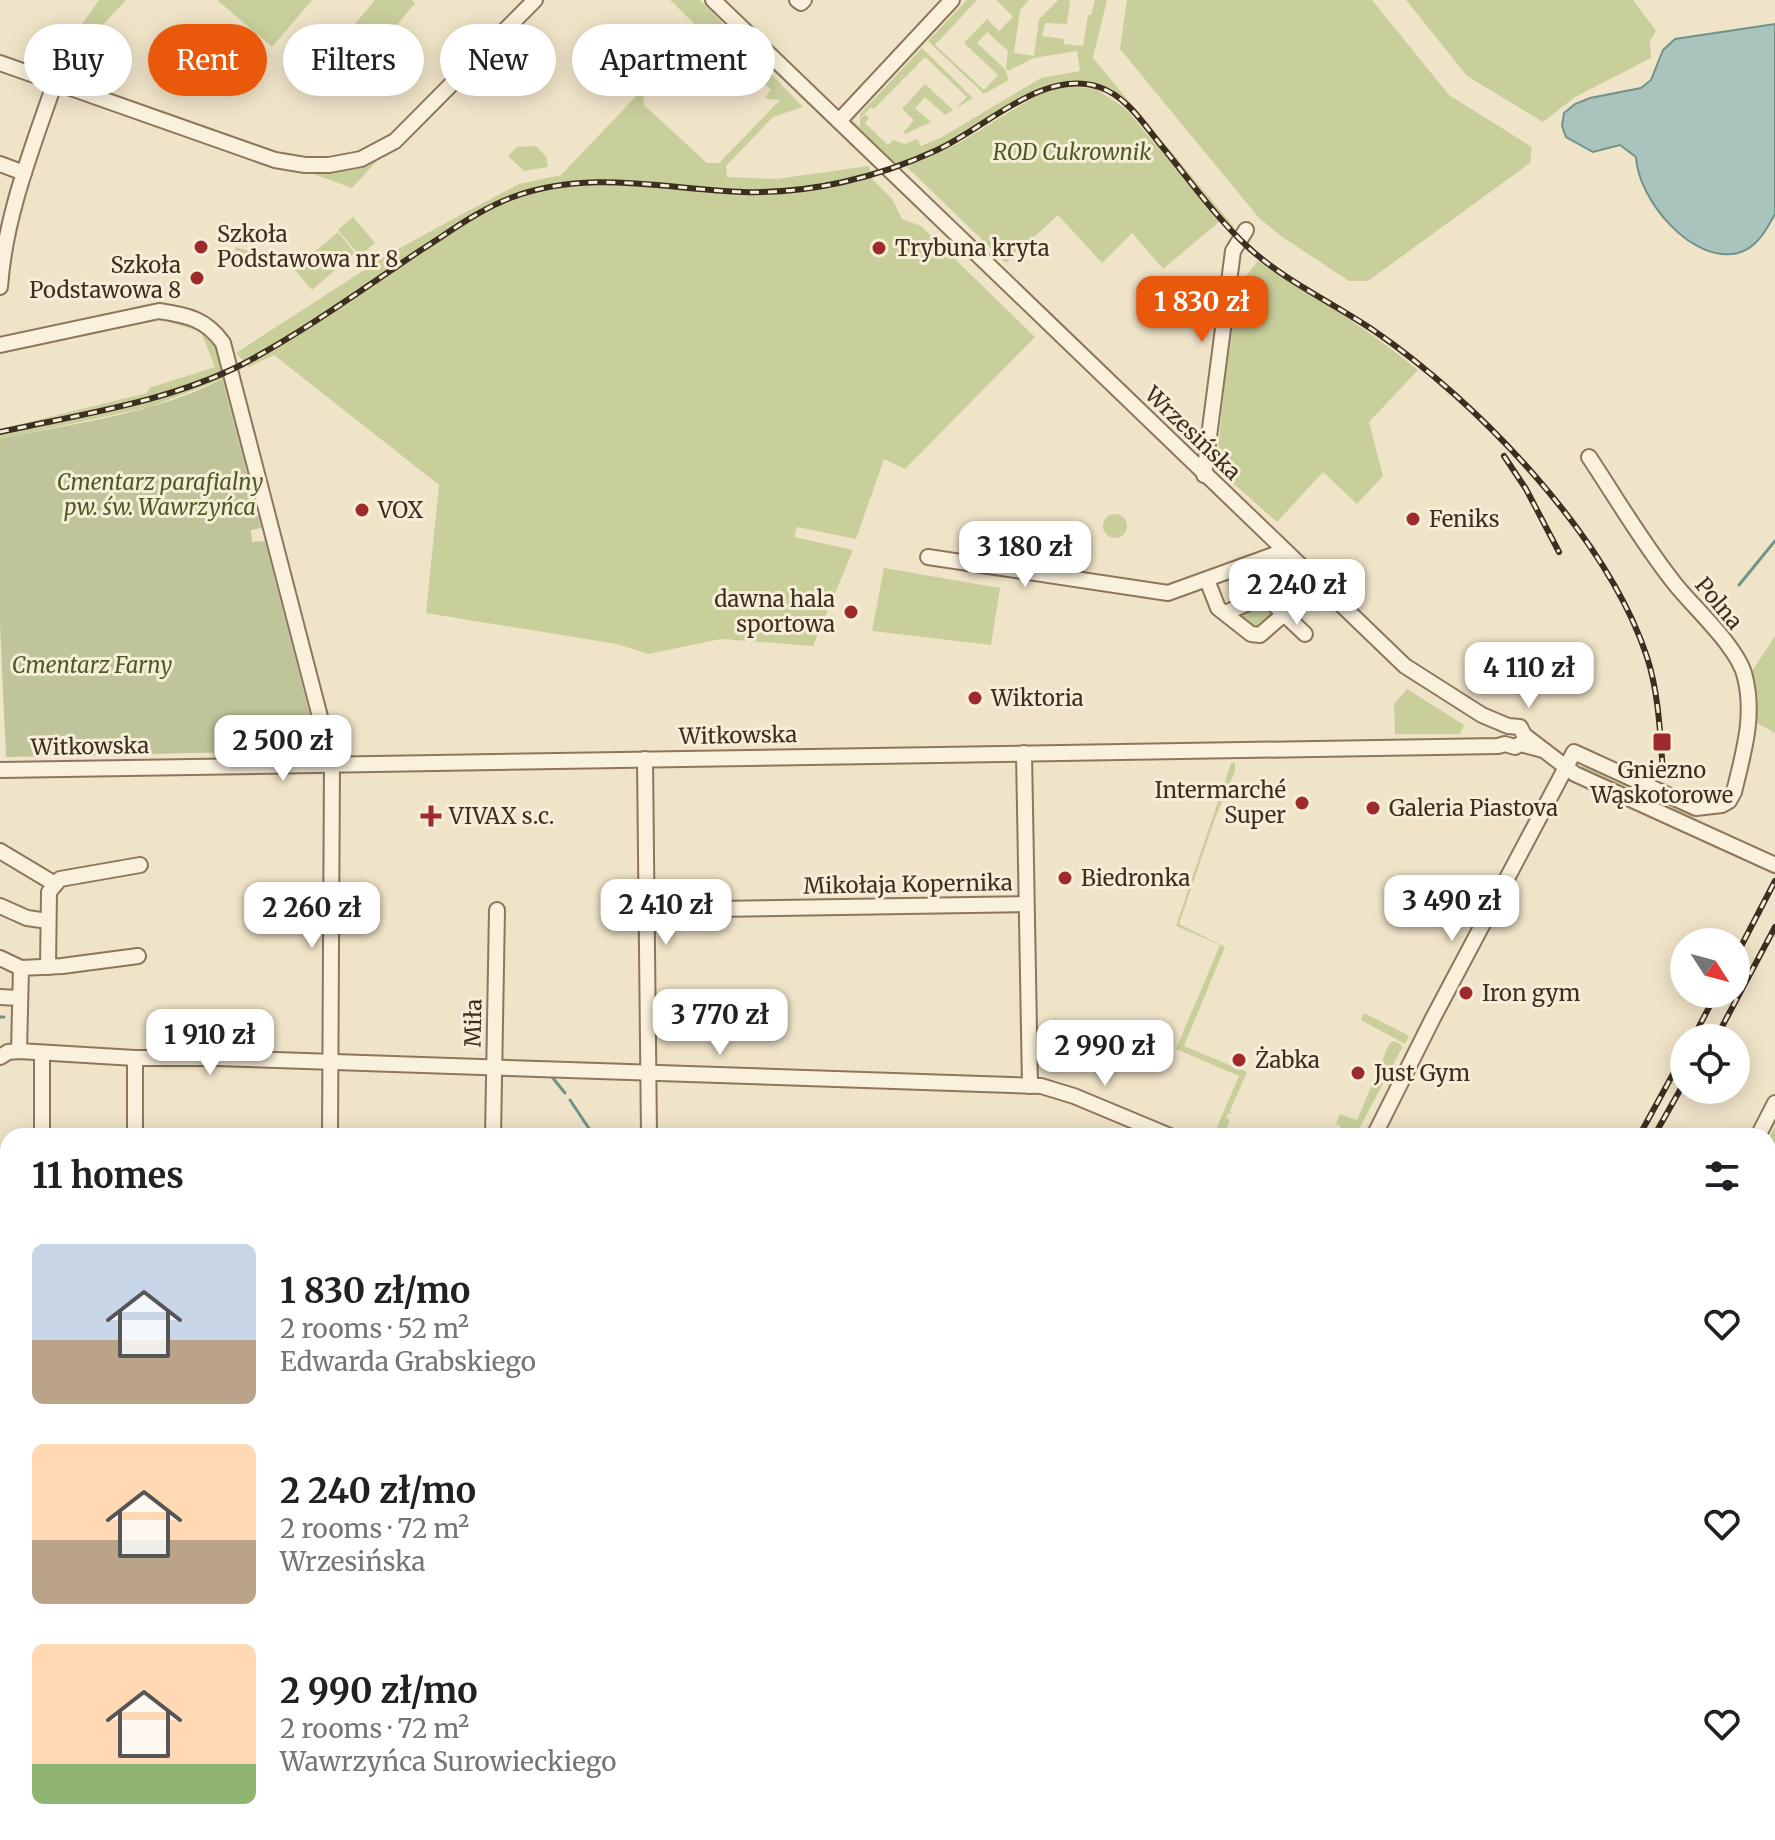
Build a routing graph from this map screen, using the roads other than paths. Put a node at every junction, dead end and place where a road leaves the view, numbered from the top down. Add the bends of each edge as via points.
1 (535, 0) edge
2 (713, 0) edge
3 (797, 0) edge
4 (804, 0) edge
5 (952, 0) edge
6 (0, 63) edge
7 (24, 71) edge
8 (50, 96) edge
9 (96, 96) edge
10 (839, 121) junction
11 (0, 164) edge
12 (24, 173) junction
13 (1246, 230) dead end
14 (0, 287) edge
15 (0, 345) edge
16 (1589, 457) dead end
17 (1204, 475) junction
18 (1284, 551) junction
19 (928, 557) dead end
20 (1207, 580) junction
21 (1225, 613) junction
22 (1284, 614) junction
23 (1305, 634) dead end
24 (1486, 719) junction
25 (1512, 736) junction
26 (1481, 743) junction
27 (1024, 753) junction
28 (645, 759) junction
29 (332, 763) junction
30 (1565, 768) junction
31 (0, 770) edge
32 (0, 851) edge
33 (140, 865) dead end
34 (1775, 865) edge
35 (55, 884) junction
36 (1026, 904) junction
37 (0, 906) edge
38 (497, 910) dead end
39 (647, 910) junction
40 (48, 921) junction
41 (138, 956) dead end
42 (0, 958) edge
43 (48, 967) junction
44 (21, 968) junction
45 (0, 997) edge
46 (19, 998) junction
47 (19, 1051) junction
48 (42, 1053) junction
49 (1, 1056) edge
50 (135, 1058) junction
51 (330, 1062) junction
52 (495, 1068) junction
53 (649, 1074) junction
54 (1030, 1086) junction
55 (1775, 1103) edge
56 (42, 1128) edge
57 (135, 1128) edge
58 (330, 1128) edge
59 (493, 1128) edge
60 (649, 1128) edge
61 (1151, 1128) edge
62 (1378, 1128) edge
63 (1762, 1128) edge

1 - 9 street via 395,141 351,161 290,163
2 - 10 street, Wrzesińska
3 - 4 street
5 - 10 street
6 - 7 street
8 - 12 street
10 - 17 street, Wrzesińska
11 - 12 street
12 - 14 street
13 - 17 street via 1233,251
15 - 29 street via 159,311 195,318 214,331 231,369
16 - 30 street, Polna via 1675,585 1734,656 1745,674 1749,718 1734,792 1718,806 1690,806 1574,752
17 - 18 street, Wrzesińska
18 - 20 street
18 - 24 street, Wrzesińska via 1397,660
19 - 20 street via 1168,593
20 - 21 street
21 - 22 street via 1265,596
21 - 22 street via 1260,635
22 - 23 street
24 - 25 street, Wrzesińska
24 - 26 street
25 - 26 street, Witkowska
25 - 30 street via 1543,750
26 - 27 street, Witkowska
27 - 28 street, Witkowska
27 - 36 street
28 - 29 street, Witkowska
28 - 39 street
29 - 31 street, Witkowska
29 - 51 street
30 - 34 street
30 - 62 street
32 - 35 street
33 - 35 street
35 - 40 street via 49,892
36 - 39 street, Mikołaja Kopernika
36 - 54 street
37 - 40 street
38 - 52 street, Miła
39 - 53 street
40 - 43 street
41 - 43 street
42 - 44 street
43 - 44 street
44 - 46 street
45 - 46 street
46 - 47 street
47 - 48 street
47 - 49 street
48 - 50 street
48 - 56 street
50 - 51 street
50 - 57 street
51 - 52 street
51 - 58 street
52 - 53 street
52 - 59 street, Miła
53 - 54 street
53 - 60 street
54 - 61 street via 1057,1089
55 - 63 street

